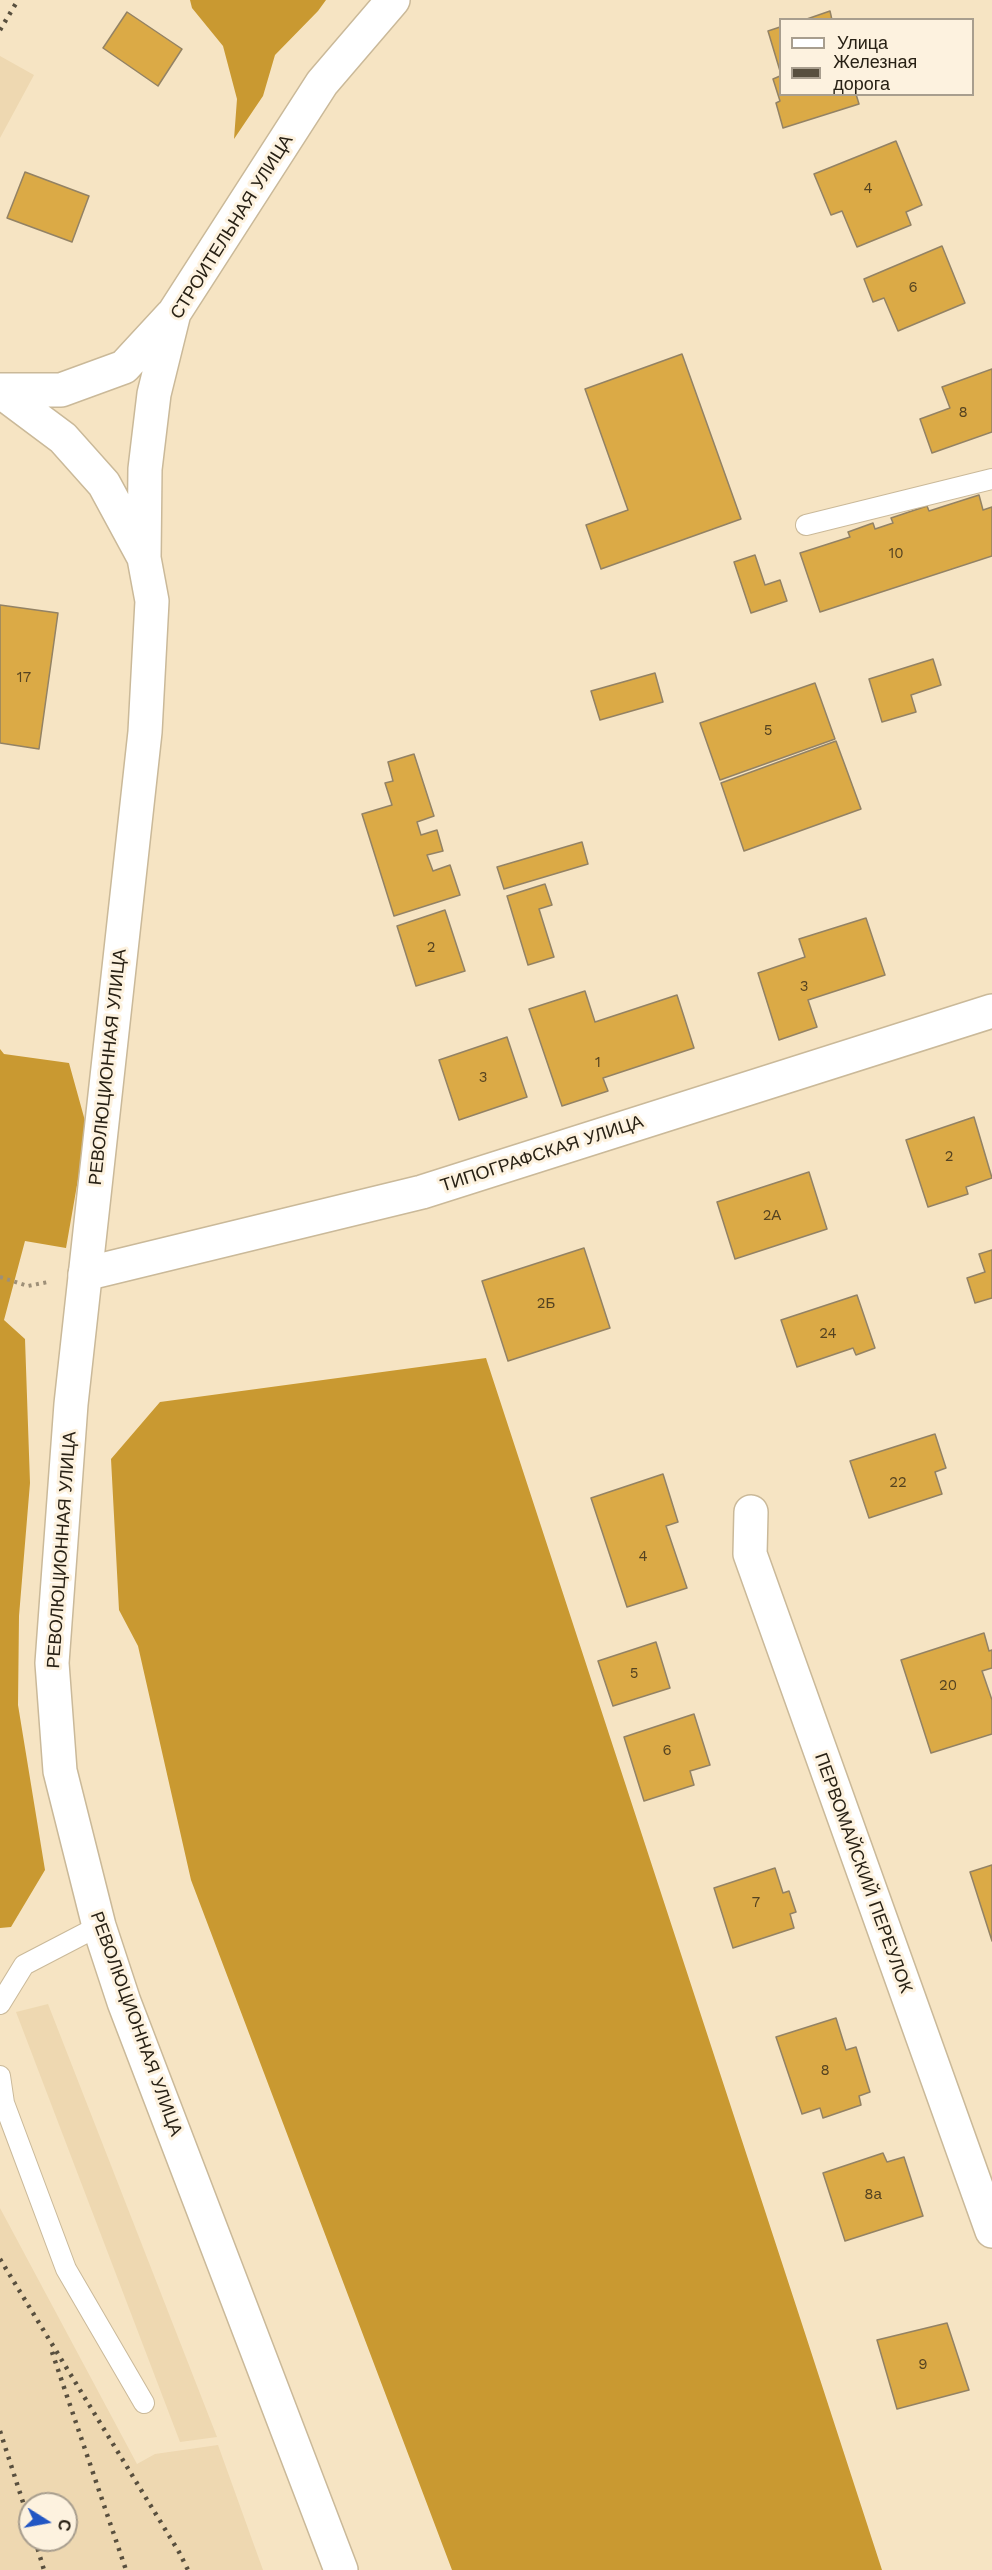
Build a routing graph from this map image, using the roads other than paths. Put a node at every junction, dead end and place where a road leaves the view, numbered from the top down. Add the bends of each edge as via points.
1 (393, 0) edge
2 (174, 314) junction
3 (0, 390) edge
4 (992, 479) edge
5 (806, 525) dead end
6 (144, 558) junction
7 (992, 1011) edge
8 (85, 1274) junction
9 (751, 1512) dead end
10 (99, 1926) junction
11 (0, 2004) edge
12 (0, 2076) edge
13 (992, 2231) edge
14 (144, 2403) dead end
15 (341, 2570) edge

1 - 2 street, СТРОИТЕЛЬНАЯ УЛИЦА via 322,83
2 - 3 street via 124,367 61,390
2 - 6 street, СТРОИТЕЛЬНАЯ УЛИЦА via 154,394 146,469
3 - 6 street via 63,438 104,484
4 - 5 lane
6 - 8 street, РЕВОЛЮЦИОННАЯ УЛИЦА via 152,601 145,732
7 - 8 street, ТИПОГРАФСКАЯ УЛИЦА via 423,1192
8 - 10 street, РЕВОЛЮЦИОННАЯ УЛИЦА via 52,1663 60,1771
9 - 13 street, ПЕРВОМАЙСКИЙ ПЕРЕУЛОК via 750,1554
10 - 11 lane via 24,1965
10 - 15 street, РЕВОЛЮЦИОННАЯ УЛИЦА via 128,2013
12 - 14 lane via 4,2103 66,2269

